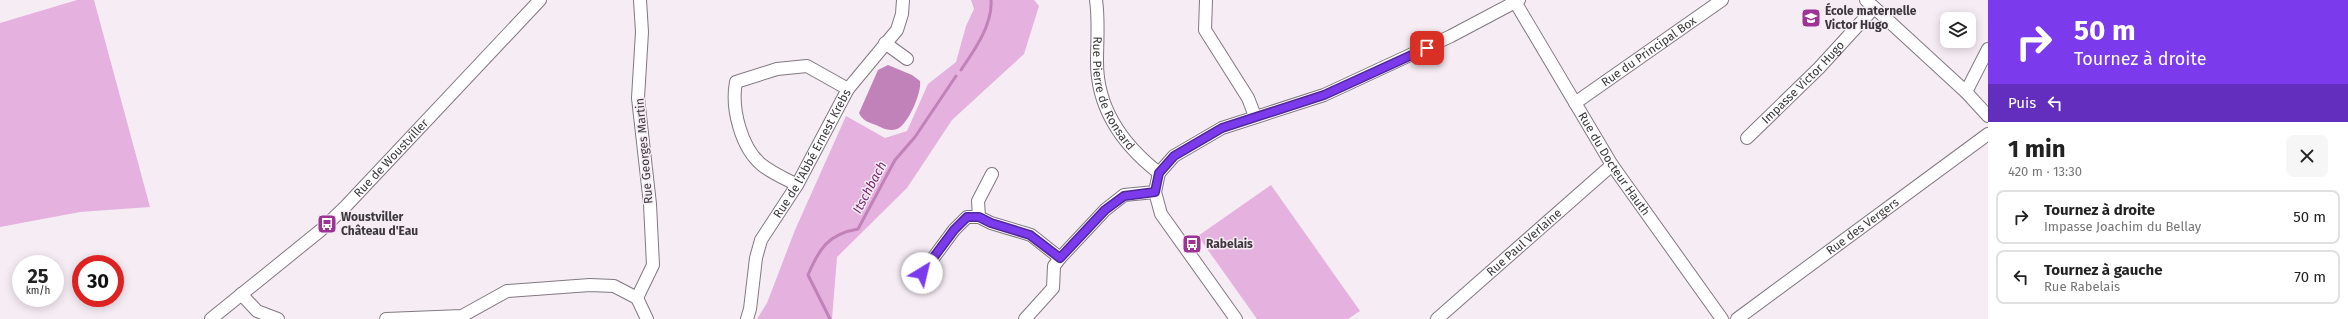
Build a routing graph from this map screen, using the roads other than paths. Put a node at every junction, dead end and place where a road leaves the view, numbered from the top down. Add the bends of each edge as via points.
1 (540, 0) edge
2 (640, 0) edge
3 (903, 0) edge
4 (1096, 0) edge
5 (1206, 0) edge
6 (1722, 0) edge
7 (1516, 1) edge
8 (1870, 4) edge
9 (885, 43) junction
10 (1988, 49) edge
11 (907, 60) dead end
12 (848, 89) junction
13 (1966, 92) junction
14 (1575, 103) junction
15 (1255, 116) junction
16 (1988, 116) edge
17 (1988, 134) edge
18 (1747, 138) dead end
19 (1612, 165) junction
20 (1159, 173) junction
21 (992, 174) dead end
22 (797, 185) junction
23 (1155, 192) junction
24 (979, 217) junction
25 (1060, 258) junction
26 (914, 284) dead end
27 (240, 294) junction
28 (637, 298) junction
29 (211, 319) edge
30 (278, 319) edge
31 (386, 319) edge
32 (647, 319) edge
33 (747, 319) edge
34 (1025, 319) edge
35 (1236, 319) edge
36 (1437, 319) edge
37 (1722, 319) edge
38 (1737, 319) edge

1 - 27 street, Rue de Woustviller via 345,207 321,230
2 - 28 street, Rue Georges Martin via 642,32 638,98 650,204 653,265
3 - 9 street, Rue de l'Abbé Ernest Krebs via 897,30
4 - 20 street, Rue Pierre de Ronsard via 1097,64 1101,96 1112,123 1131,148
5 - 15 street via 1205,30 1248,98
6 - 14 street, Rue du Principal Box
7 - 14 street, Rue du Docteur Hauth
7 - 15 street via 1451,36 1330,92
8 - 13 street
8 - 18 street, Impasse Victor Hugo via 1819,68
9 - 11 street
9 - 12 street, Rue de l'Abbé Ernest Krebs
10 - 13 street
12 - 22 street, Rue de l'Abbé Ernest Krebs
12 - 22 street via 807,66 777,69 736,82 733,95 743,140 761,164
13 - 16 street
14 - 19 street, Rue du Docteur Hauth
15 - 20 street via 1222,128 1174,156
17 - 38 street, Rue des Vergers
19 - 36 street, Rue Paul Verlaine
19 - 37 street, Rue du Docteur Hauth
20 - 23 street
21 - 24 street via 978,201
22 - 33 street, Rue de l'Abbé Ernest Krebs via 761,240
23 - 25 street via 1124,196 1105,210
23 - 35 street via 1161,214
24 - 25 street via 1030,235
24 - 26 street via 967,217 954,230
25 - 34 street via 1054,266 1053,288
27 - 29 street, Rue de Woustviller
27 - 30 street via 257,311
28 - 31 street via 614,286 507,291 462,316
28 - 32 street

